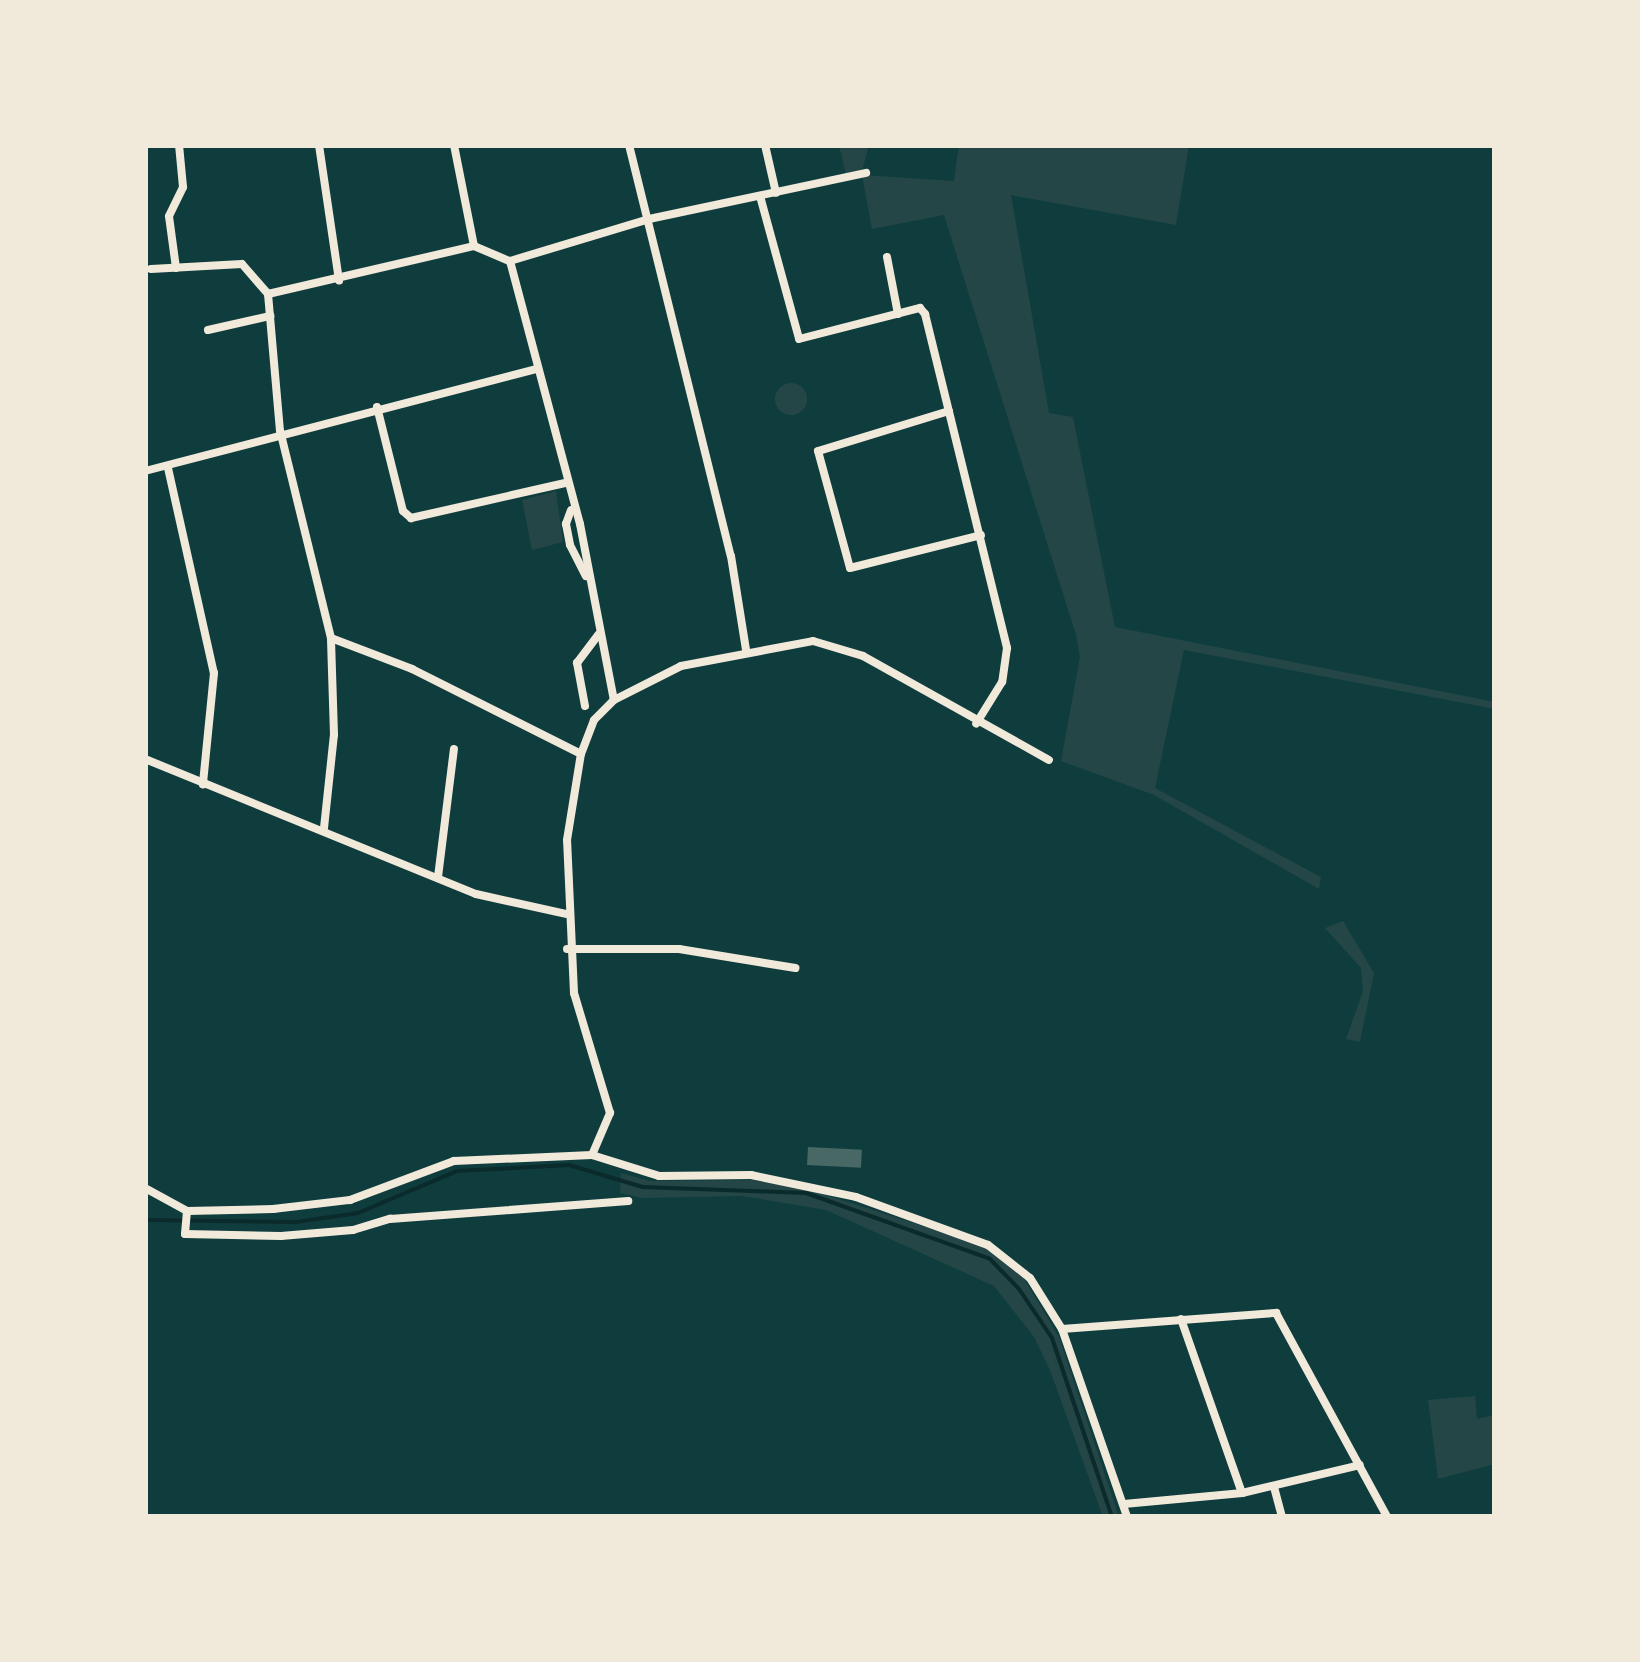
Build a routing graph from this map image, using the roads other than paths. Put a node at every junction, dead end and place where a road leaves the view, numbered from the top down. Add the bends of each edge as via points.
1 (179, 145) edge
2 (318, 145) edge
3 (454, 145) edge
4 (629, 145) edge
5 (765, 145) edge
6 (866, 173) dead end
7 (776, 193) junction
8 (760, 196) junction
9 (648, 219) junction
10 (474, 246) junction
11 (887, 258) dead end
12 (510, 261) junction
13 (176, 268) junction
14 (151, 269) dead end
15 (339, 281) junction
16 (268, 294) junction
17 (898, 314) junction
18 (270, 316) junction
19 (208, 330) dead end
20 (537, 368) junction
21 (377, 407) junction
22 (949, 411) junction
23 (280, 430) junction
24 (168, 468) junction
25 (145, 471) edge
26 (565, 483) junction
27 (572, 510) junction
28 (981, 534) junction
29 (586, 576) junction
30 (599, 634) junction
31 (331, 638) junction
32 (746, 650) junction
33 (614, 700) junction
34 (585, 706) dead end
35 (976, 724) junction
36 (454, 748) dead end
37 (581, 754) junction
38 (145, 759) edge
39 (1048, 760) dead end
40 (203, 784) junction
41 (324, 828) junction
42 (438, 876) junction
43 (566, 914) junction
44 (568, 950) junction
45 (795, 968) dead end
46 (592, 1155) junction
47 (145, 1188) edge
48 (628, 1200) dead end
49 (186, 1213) junction
50 (1181, 1319) junction
51 (1062, 1329) junction
52 (1360, 1465) junction
53 (1274, 1487) junction
54 (1242, 1493) junction
55 (1124, 1504) junction
56 (1127, 1517) edge
57 (1282, 1517) edge
58 (1388, 1517) edge

1 - 13 street via 183,187 169,216
2 - 15 street
3 - 10 street
4 - 9 street
5 - 7 street
6 - 7 street
7 - 8 street
8 - 9 street
8 - 17 street via 798,339
9 - 12 street
9 - 32 street via 731,556
10 - 12 street
10 - 15 street
11 - 17 street
12 - 20 street
13 - 14 street
13 - 16 street via 242,264
15 - 16 street
16 - 18 street
17 - 22 street via 920,308 925,314
18 - 19 street
18 - 23 street
20 - 21 street
20 - 26 street
21 - 23 street
21 - 26 street via 403,511 411,518
22 - 28 street
22 - 28 street via 818,452 850,568
23 - 24 street
23 - 31 street
24 - 25 street
24 - 40 street via 214,673
26 - 27 street
27 - 29 street via 587,554
27 - 29 street via 566,524 572,554
28 - 35 street via 1007,648 1002,682
29 - 30 street
30 - 33 street
30 - 34 street via 577,663
31 - 37 street via 412,669
31 - 41 street via 334,736
32 - 33 street via 680,666
32 - 35 street via 813,641 858,655
33 - 37 street via 594,720
35 - 39 street
36 - 42 street
37 - 43 street via 567,840
38 - 40 street
40 - 41 street
41 - 42 street
42 - 43 street via 518,907
43 - 44 street
44 - 45 street via 679,950
44 - 46 street via 610,1113
46 - 49 street via 454,1161 350,1200
46 - 51 street via 660,1176 804,1182 988,1245 1030,1278
47 - 49 street
48 - 49 street via 390,1219 353,1230 282,1236 185,1230
50 - 51 street
50 - 52 street via 1276,1314
50 - 54 street
51 - 55 street
52 - 53 street
52 - 58 street
53 - 54 street
53 - 57 street
54 - 55 street
55 - 56 street

